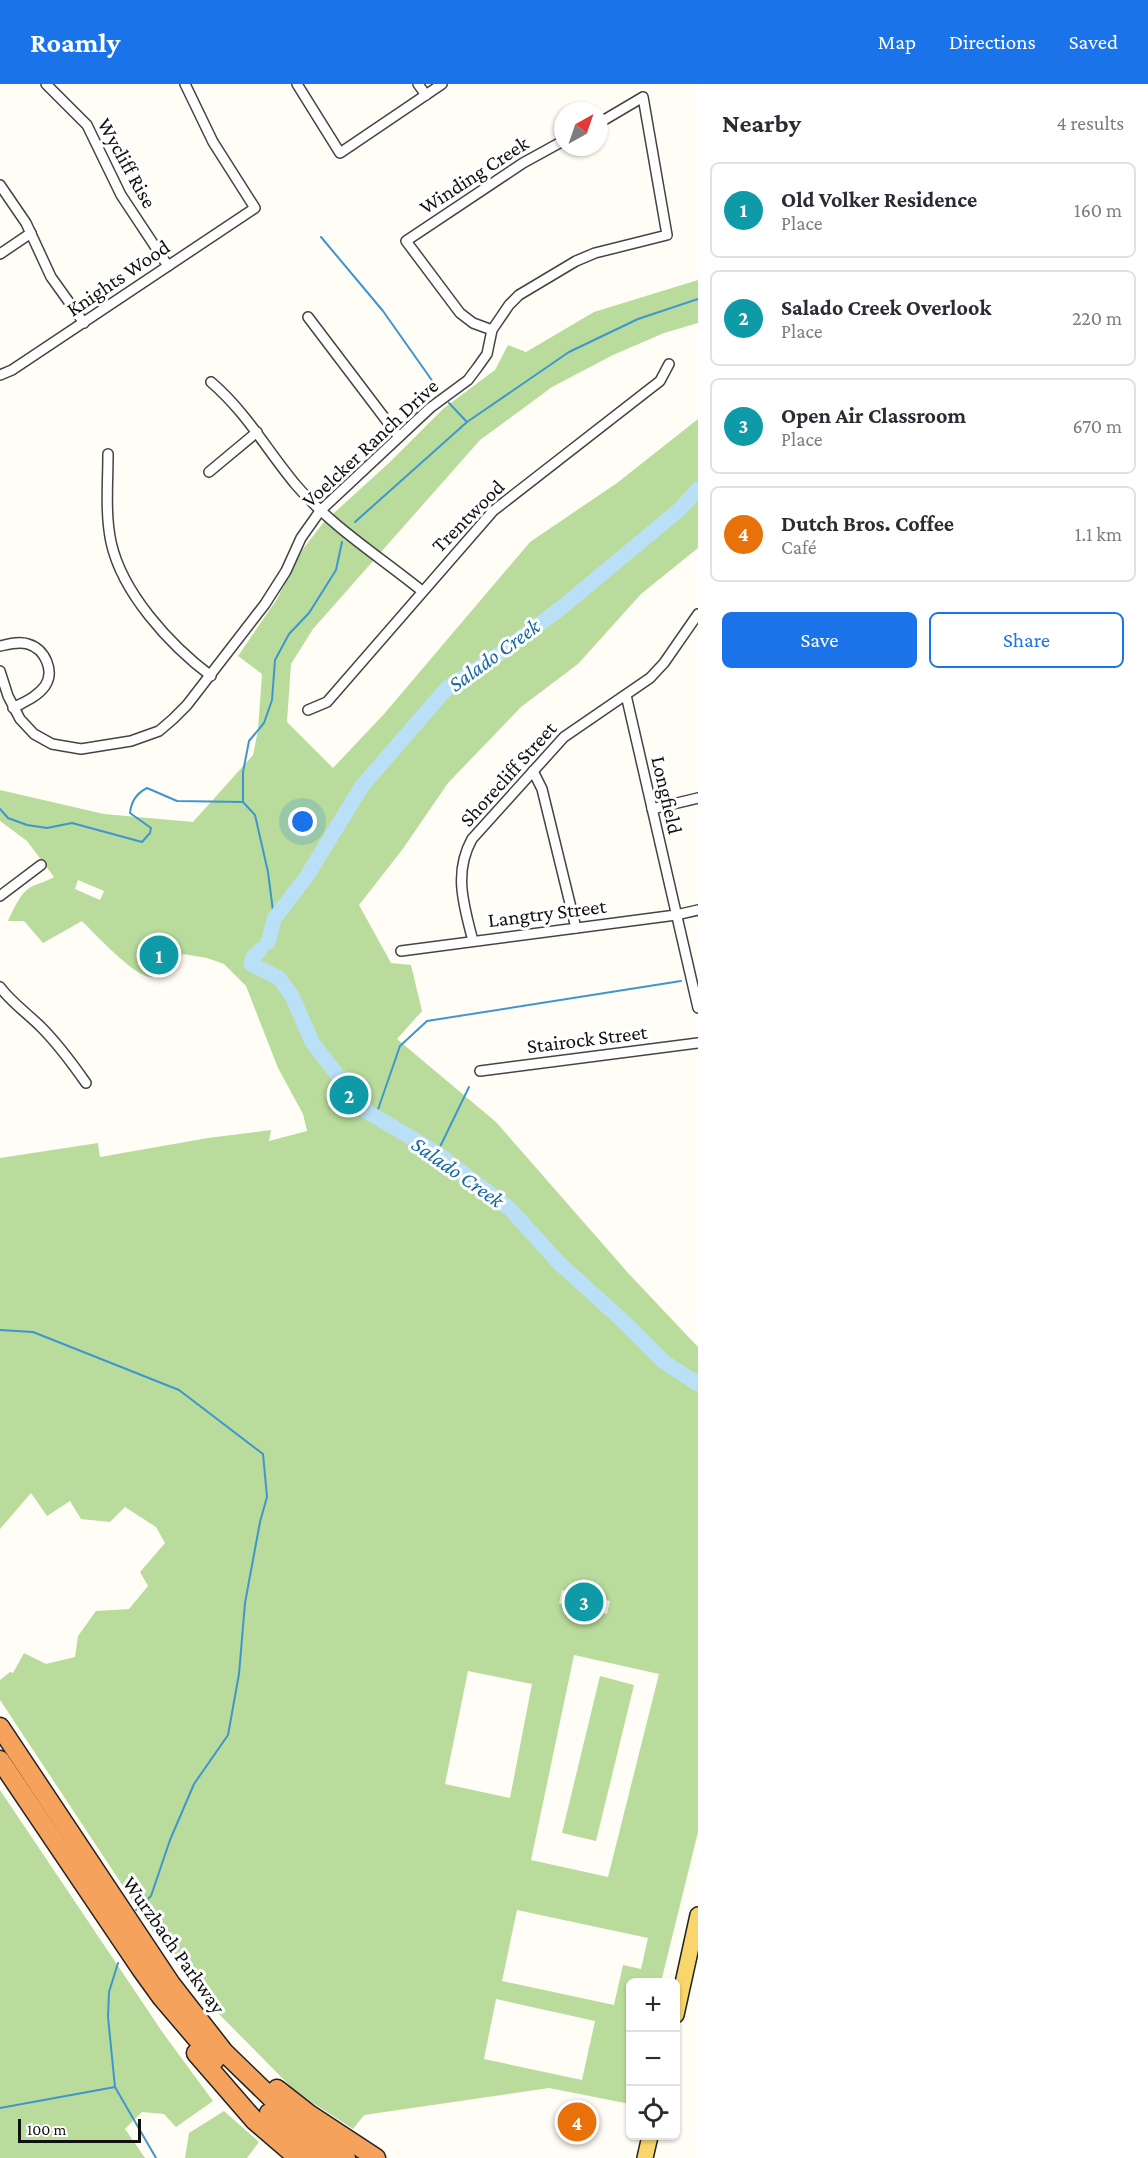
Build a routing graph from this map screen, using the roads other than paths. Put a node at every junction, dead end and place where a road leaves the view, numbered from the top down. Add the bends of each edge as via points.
1 (46, 84) edge
2 (185, 84) edge
3 (297, 84) edge
4 (418, 84) edge
5 (442, 84) edge
6 (426, 95) junction
7 (608, 118) edge
8 (554, 146) edge
9 (0, 185) edge
10 (31, 233) junction
11 (0, 254) edge
12 (168, 267) junction
13 (308, 316) dead end
14 (84, 323) junction
15 (492, 330) junction
16 (669, 364) dead end
17 (0, 375) edge
18 (211, 382) dead end
19 (257, 432) junction
20 (399, 436) junction
21 (108, 454) dead end
22 (209, 472) dead end
23 (320, 511) junction
24 (422, 591) junction
25 (698, 614) edge
26 (695, 626) edge
27 (0, 646) edge
28 (0, 674) edge
29 (211, 676) junction
30 (626, 695) junction
31 (13, 708) junction
32 (308, 710) dead end
33 (533, 771) junction
34 (698, 798) edge
35 (652, 809) junction
36 (41, 865) dead end
37 (0, 896) edge
38 (698, 910) edge
39 (676, 915) junction
40 (576, 928) junction
41 (473, 941) junction
42 (401, 951) dead end
43 (0, 987) edge
44 (698, 1008) edge
45 (698, 1043) edge
46 (480, 1071) dead end
47 (86, 1083) dead end
48 (0, 1727) edge
49 (0, 1760) edge
50 (698, 1915) edge
51 (680, 1993) edge
52 (162, 1998) junction
53 (189, 2009) junction
54 (649, 2140) edge
55 (298, 2158) edge
56 (322, 2158) edge
57 (346, 2158) edge
58 (376, 2158) edge
59 (645, 2158) edge

1 - 12 street, Wycliff Rise via 87,125 121,195
2 - 12 street, Knights Wood via 213,142 255,208
3 - 6 street via 340,153
4 - 6 street
5 - 6 street
7 - 15 street, Voelcker Ranch Drive via 642,97 667,235 576,261 519,295
8 - 15 street, Winding Creek via 406,241 460,313
9 - 10 street
10 - 11 street
10 - 14 street via 51,277
12 - 14 street, Knights Wood
13 - 20 street
14 - 17 street, Knights Wood
15 - 20 street, Voelcker Ranch Drive via 487,354 472,374
16 - 24 street, Trentwood via 660,381 493,511
18 - 19 street
19 - 22 street
19 - 23 street
20 - 23 street, Voelcker Ranch Drive
21 - 29 street via 109,530 120,571 147,612 186,656
23 - 24 street
23 - 29 street, Voelcker Ranch Drive via 265,604
24 - 32 street, Trentwood via 327,702
25 - 26 street, Shorecliff Street
26 - 30 street, Shorecliff Street via 650,678
27 - 31 street via 28,644 42,653 49,667 44,687
28 - 31 street, Voelcker Ranch Drive
29 - 31 street, Voelcker Ranch Drive via 159,731 131,741 81,749 52,744 34,734
30 - 33 street, Shorecliff Street via 575,728
30 - 35 street, Longfield
33 - 40 street via 542,789
33 - 41 street, Shorecliff Street via 477,832 465,853 460,883
34 - 35 street
35 - 39 street, Longfield
36 - 37 street
38 - 39 street, Langtry Street
39 - 40 street, Langtry Street
39 - 44 street, Longfield
40 - 41 street, Langtry Street
41 - 42 street, Langtry Street
43 - 47 street via 59,1046
45 - 46 street, Stairock Street
48 - 53 highway, Wurzbach Parkway
49 - 52 highway, Wurzbach Parkway
50 - 51 main road
52 - 55 highway via 194,2050 227,2091
52 - 56 highway, Wurzbach Parkway via 228,2074
53 - 57 highway, Wurzbach Parkway via 266,2094
53 - 58 highway via 276,2089
54 - 59 main road

